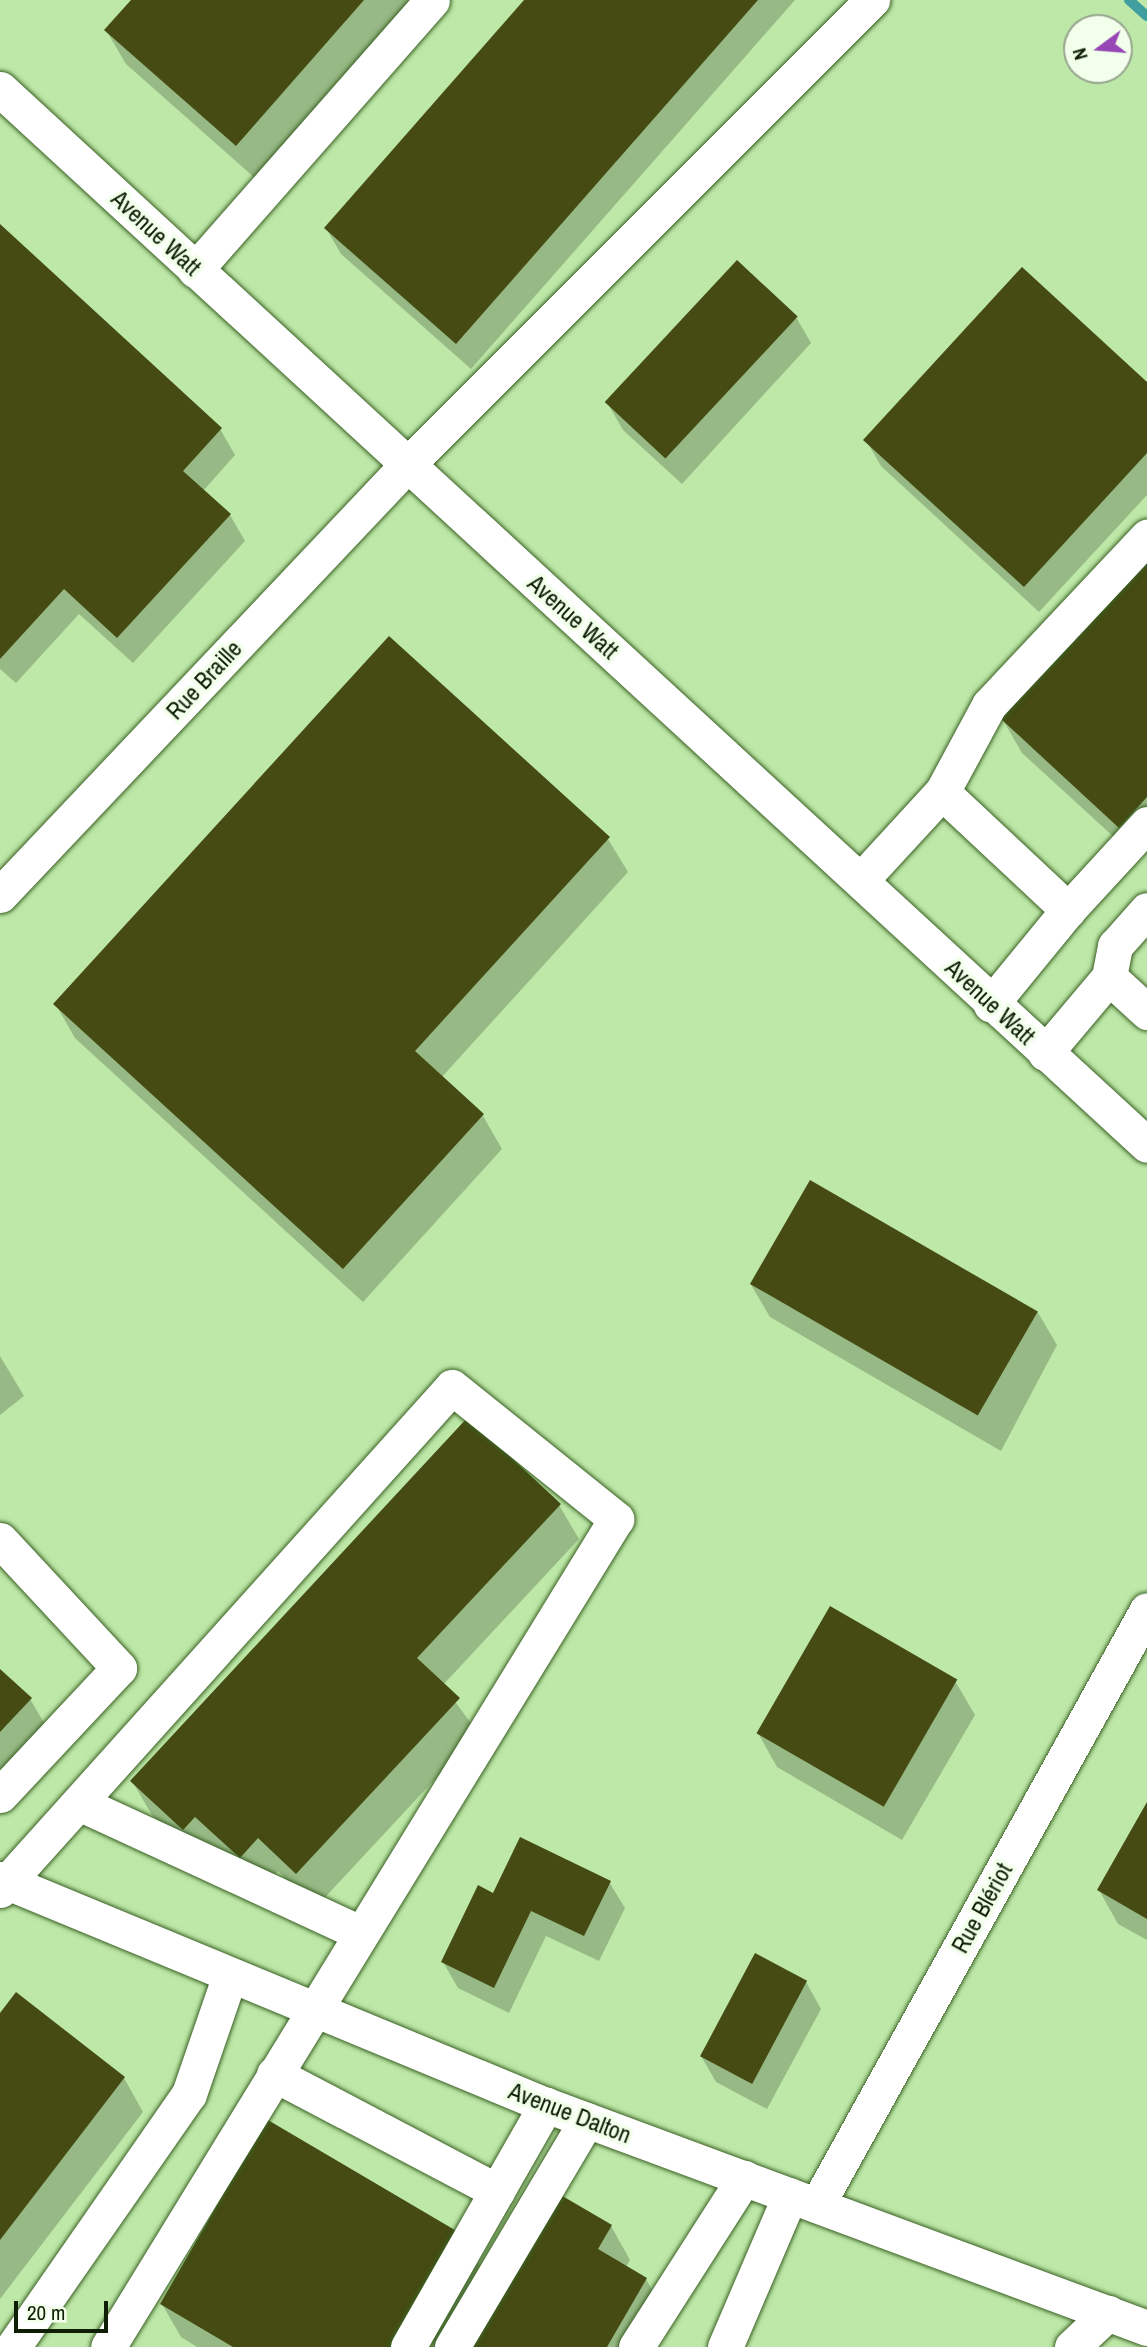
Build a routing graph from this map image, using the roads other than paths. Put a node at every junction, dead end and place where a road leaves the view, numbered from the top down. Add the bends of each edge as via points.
1 (432, 0) edge
2 (872, 0) edge
3 (0, 89) edge
4 (195, 270) junction
5 (407, 465) junction
6 (1147, 537) edge
7 (942, 792) junction
8 (1147, 824) edge
9 (861, 880) junction
10 (0, 895) edge
11 (1069, 910) junction
12 (1147, 910) edge
13 (1109, 977) junction
14 (991, 1004) junction
15 (1147, 1012) edge
16 (1045, 1053) junction
17 (1147, 1145) edge
18 (0, 1540) edge
19 (1147, 1610) edge
20 (0, 1795) edge
21 (79, 1803) junction
22 (2, 1884) edge
23 (360, 1933) junction
24 (229, 1978) junction
25 (313, 2010) junction
26 (274, 2074) junction
27 (546, 2105) junction
28 (587, 2120) junction
29 (744, 2178) junction
30 (497, 2191) junction
31 (803, 2200) junction
32 (1108, 2313) junction
33 (1147, 2328) edge
34 (13, 2347) edge
35 (108, 2347) edge
36 (408, 2347) edge
37 (452, 2347) edge
38 (636, 2347) edge
39 (725, 2347) edge
40 (1072, 2347) edge

1 - 4 street
2 - 5 street, Rue Braille
3 - 4 street, Avenue Watt
4 - 5 street, Avenue Watt
5 - 9 street, Avenue Watt
5 - 10 street, Rue Braille
6 - 7 street via 989,705
7 - 9 street
7 - 11 street
8 - 11 street
9 - 14 street, Avenue Watt
11 - 14 street
12 - 13 street via 1115,946
13 - 15 street
13 - 16 street
14 - 16 street, Avenue Watt
16 - 17 street, Avenue Watt
18 - 20 street via 119,1668
19 - 31 street, Rue Blériot
21 - 22 street
21 - 23 street
21 - 23 street via 452,1387 616,1519
22 - 24 street, Avenue Dalton
23 - 25 street
24 - 25 street, Avenue Dalton
24 - 34 street via 189,2094
25 - 26 street
25 - 27 street, Avenue Dalton
26 - 30 street
26 - 35 street
27 - 28 street, Avenue Dalton
27 - 30 street
28 - 29 street, Avenue Dalton
28 - 37 street
29 - 31 street, Avenue Dalton
29 - 38 street
30 - 36 street
31 - 32 street, Avenue Dalton
31 - 39 street, Rue Blériot
32 - 33 street, Avenue Dalton
32 - 40 street

